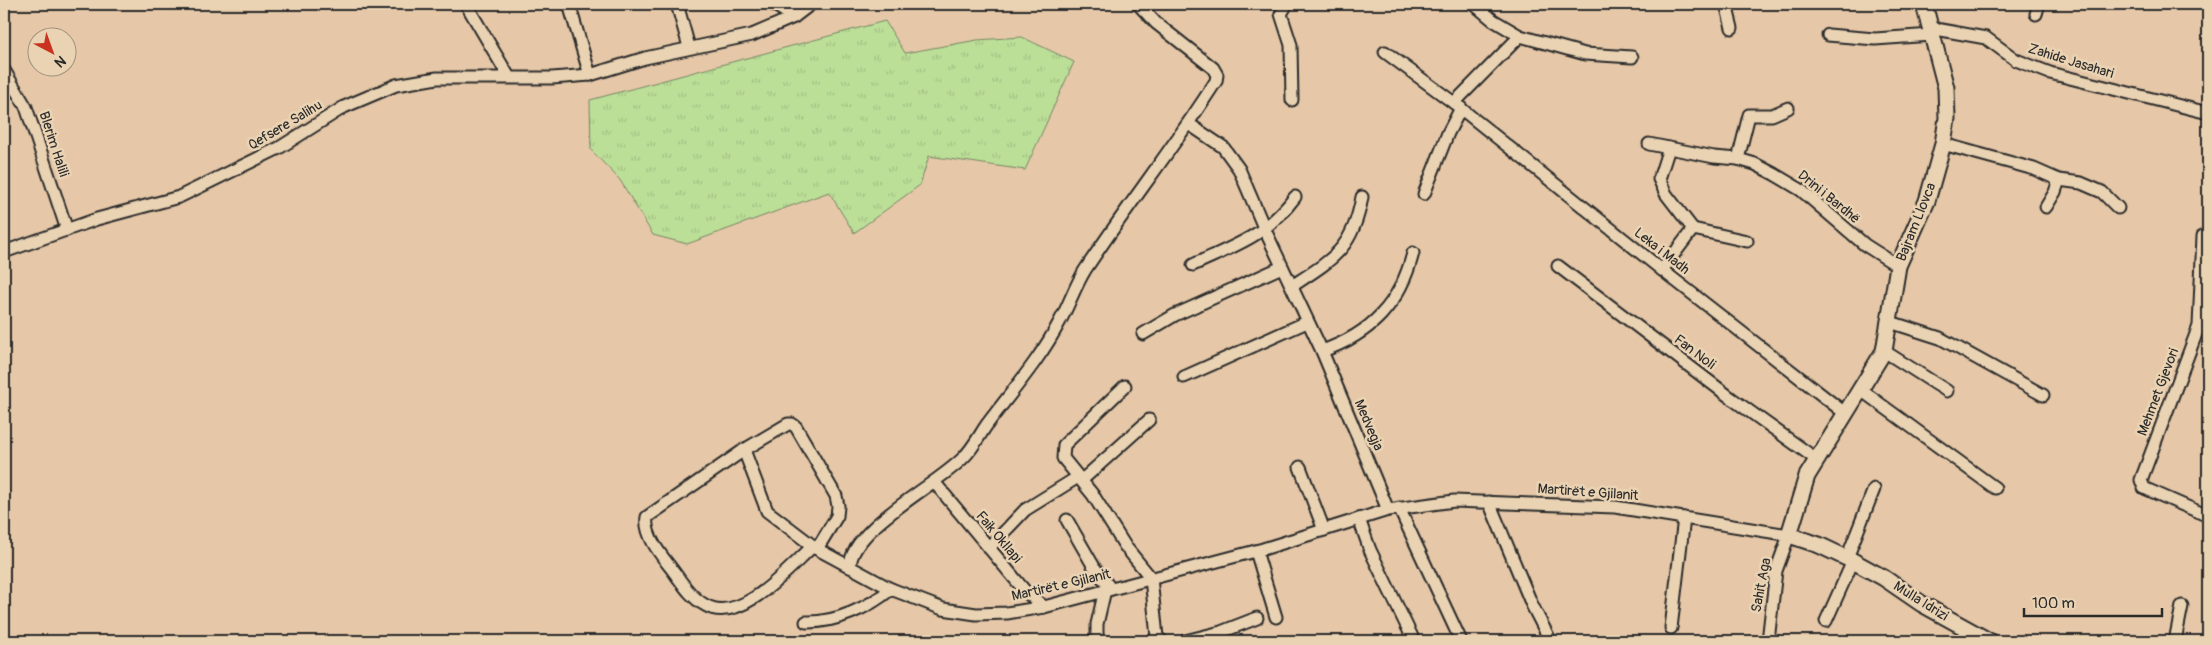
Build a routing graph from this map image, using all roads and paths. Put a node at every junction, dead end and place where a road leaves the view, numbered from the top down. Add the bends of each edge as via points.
1 (466, 4) edge
2 (569, 4) edge
3 (677, 4) edge
4 (773, 4) edge
5 (811, 4) edge
6 (1138, 4) edge
7 (1287, 4) edge
8 (1474, 4) edge
9 (1726, 4) edge
10 (1924, 4) edge
11 (794, 17) junction
12 (1732, 28) dead end
13 (1931, 32) junction
14 (1828, 35) dead end
15 (1520, 36) junction
16 (689, 47) junction
17 (1385, 52) dead end
18 (1632, 57) dead end
19 (4, 70) edge
20 (590, 75) junction
21 (509, 77) junction
22 (1292, 100) dead end
23 (1457, 106) junction
24 (1788, 108) dead end
25 (2208, 113) edge
26 (1189, 124) junction
27 (1649, 144) dead end
28 (1943, 144) junction
29 (1669, 148) junction
30 (1738, 159) junction
31 (2059, 180) junction
32 (1424, 194) dead end
33 (1295, 197) dead end
34 (1362, 197) dead end
35 (2046, 207) dead end
36 (2118, 208) dead end
37 (1693, 229) junction
38 (67, 230) junction
39 (1265, 230) junction
40 (2202, 236) dead end
41 (1747, 241) dead end
42 (4, 252) edge
43 (1412, 253) dead end
44 (1193, 265) dead end
45 (1558, 266) dead end
46 (1898, 266) junction
47 (1282, 267) junction
48 (1662, 270) junction
49 (1292, 286) junction
50 (1307, 322) junction
51 (1890, 322) junction
52 (1143, 334) dead end
53 (1322, 351) junction
54 (1884, 351) junction
55 (1184, 377) dead end
56 (1125, 386) dead end
57 (1861, 390) junction
58 (1948, 390) dead end
59 (2043, 395) dead end
60 (1846, 414) junction
61 (1149, 420) dead end
62 (744, 450) junction
63 (1816, 459) junction
64 (1300, 467) dead end
65 (1080, 478) junction
66 (934, 483) junction
67 (1874, 488) dead end
68 (1995, 488) dead end
69 (1490, 502) junction
70 (1394, 509) junction
71 (2208, 516) edge
72 (1684, 518) junction
73 (1359, 519) junction
74 (1067, 520) dead end
75 (1324, 530) junction
76 (1789, 535) junction
77 (815, 548) junction
78 (989, 548) junction
79 (1256, 551) junction
80 (1850, 560) junction
81 (850, 567) junction
82 (1150, 578) junction
83 (891, 589) junction
84 (1108, 590) junction
85 (2182, 606) dead end
86 (1044, 607) junction
87 (1276, 617) dead end
88 (1257, 618) dead end
89 (806, 622) dead end
90 (1826, 622) dead end
91 (1671, 628) dead end
92 (1550, 640) dead end
93 (1097, 641) edge
94 (1162, 641) edge
95 (1185, 641) edge
96 (1414, 641) edge
97 (1461, 641) edge
98 (1768, 641) edge
99 (1989, 641) edge
100 (2174, 641) edge

1 - 21 street
2 - 20 street
3 - 16 street
4 - 11 street
5 - 11 street, Qefsere Salihu
6 - 26 street via 1145,14 1217,74 1216,81
7 - 22 street via 1280,14 1291,45
8 - 15 street
9 - 12 street
10 - 13 street, Bajram Llovca
11 - 16 street, Qefsere Salihu via 752,35
13 - 14 street via 1875,40
13 - 25 street, Zahide Jasahari via 1986,38 2016,60 2050,73
13 - 28 street, Bajram Llovca via 1946,88 1947,118
15 - 18 street via 1584,54
15 - 23 street
16 - 20 street, Qefsere Salihu
17 - 23 street, Leka i Madh
19 - 38 street, Blerim Halili via 26,107
20 - 21 street, Qefsere Salihu
21 - 38 street, Qefsere Salihu via 437,78 378,92 344,106 257,160 180,197
23 - 32 street
23 - 48 street, Leka i Madh
24 - 30 street via 1772,115 1749,115
26 - 39 street, Medvegja via 1223,147 1239,169
26 - 66 street via 1084,272 1060,323 1036,358 966,456
27 - 29 street, Drini i Bardhë
28 - 31 street via 2034,169
28 - 46 street, Bajram Llovca via 1927,200
29 - 30 street, Drini i Bardhë
29 - 37 street via 1659,179 1666,194
30 - 46 street, Drini i Bardhë via 1755,164 1801,190 1865,244
31 - 35 street
31 - 36 street via 2102,192
33 - 39 street via 1281,217
34 - 49 street via 1358,219 1347,243 1332,258
37 - 41 street
37 - 48 street
38 - 42 street, Qefsere Salihu
39 - 44 street
39 - 47 street, Medvegja
40 - 71 street, Mehmet Gjevori via 2199,326 2141,480 2144,488
43 - 53 street via 1408,273 1384,313 1342,344
45 - 63 street, Fan Noli
46 - 51 street, Bajram Llovca
47 - 49 street, Medvegja
47 - 52 street via 1176,315
48 - 60 street, Leka i Madh
49 - 50 street, Medvegja
50 - 53 street, Medvegja
50 - 55 street
51 - 54 street, Bajram Llovca
51 - 59 street via 1940,338
53 - 70 street, Medvegja
54 - 57 street, Bajram Llovca
54 - 58 street
56 - 65 street via 1064,445 1063,458
57 - 60 street, Bajram Llovca
57 - 68 street
60 - 63 street, Bajram Llovca
61 - 65 street
62 - 77 street, Martirët e Gjilanit via 767,511
62 - 77 street via 788,424 796,427 836,496 838,506 837,516
62 - 77 street via 647,517 657,549 693,597 706,606 721,610 744,604
63 - 76 street, Bajram Llovca via 1807,476
64 - 75 street
65 - 78 street via 1025,510
65 - 82 street
66 - 78 street, Faik Okllapi
66 - 81 street via 888,514 851,556
67 - 80 street
69 - 70 street, Martirët e Gjilanit via 1454,501
69 - 72 street, Martirët e Gjilanit via 1615,507
69 - 92 street via 1532,605
70 - 73 street, Martirët e Gjilanit
70 - 97 street, Medvegja
72 - 76 street, Martirët e Gjilanit
72 - 91 street
73 - 75 street, Martirët e Gjilanit
73 - 96 street via 1370,550
74 - 84 street
75 - 79 street, Martirët e Gjilanit
76 - 80 street, Mulla Idrizi
76 - 98 street, Sahit Aga via 1776,571
77 - 81 street, Martirët e Gjilanit
78 - 86 street, Faik Okllapi via 1025,592
79 - 82 street, Martirët e Gjilanit
79 - 87 street
80 - 90 street
80 - 99 street, Mulla Idrizi
81 - 83 street, Martirët e Gjilanit
82 - 84 street, Martirët e Gjilanit
82 - 94 street via 1157,636
83 - 86 street, Martirët e Gjilanit via 943,609 976,614
83 - 89 street via 860,609
84 - 86 street, Martirët e Gjilanit
84 - 93 street via 1097,624
85 - 100 street
88 - 95 street

